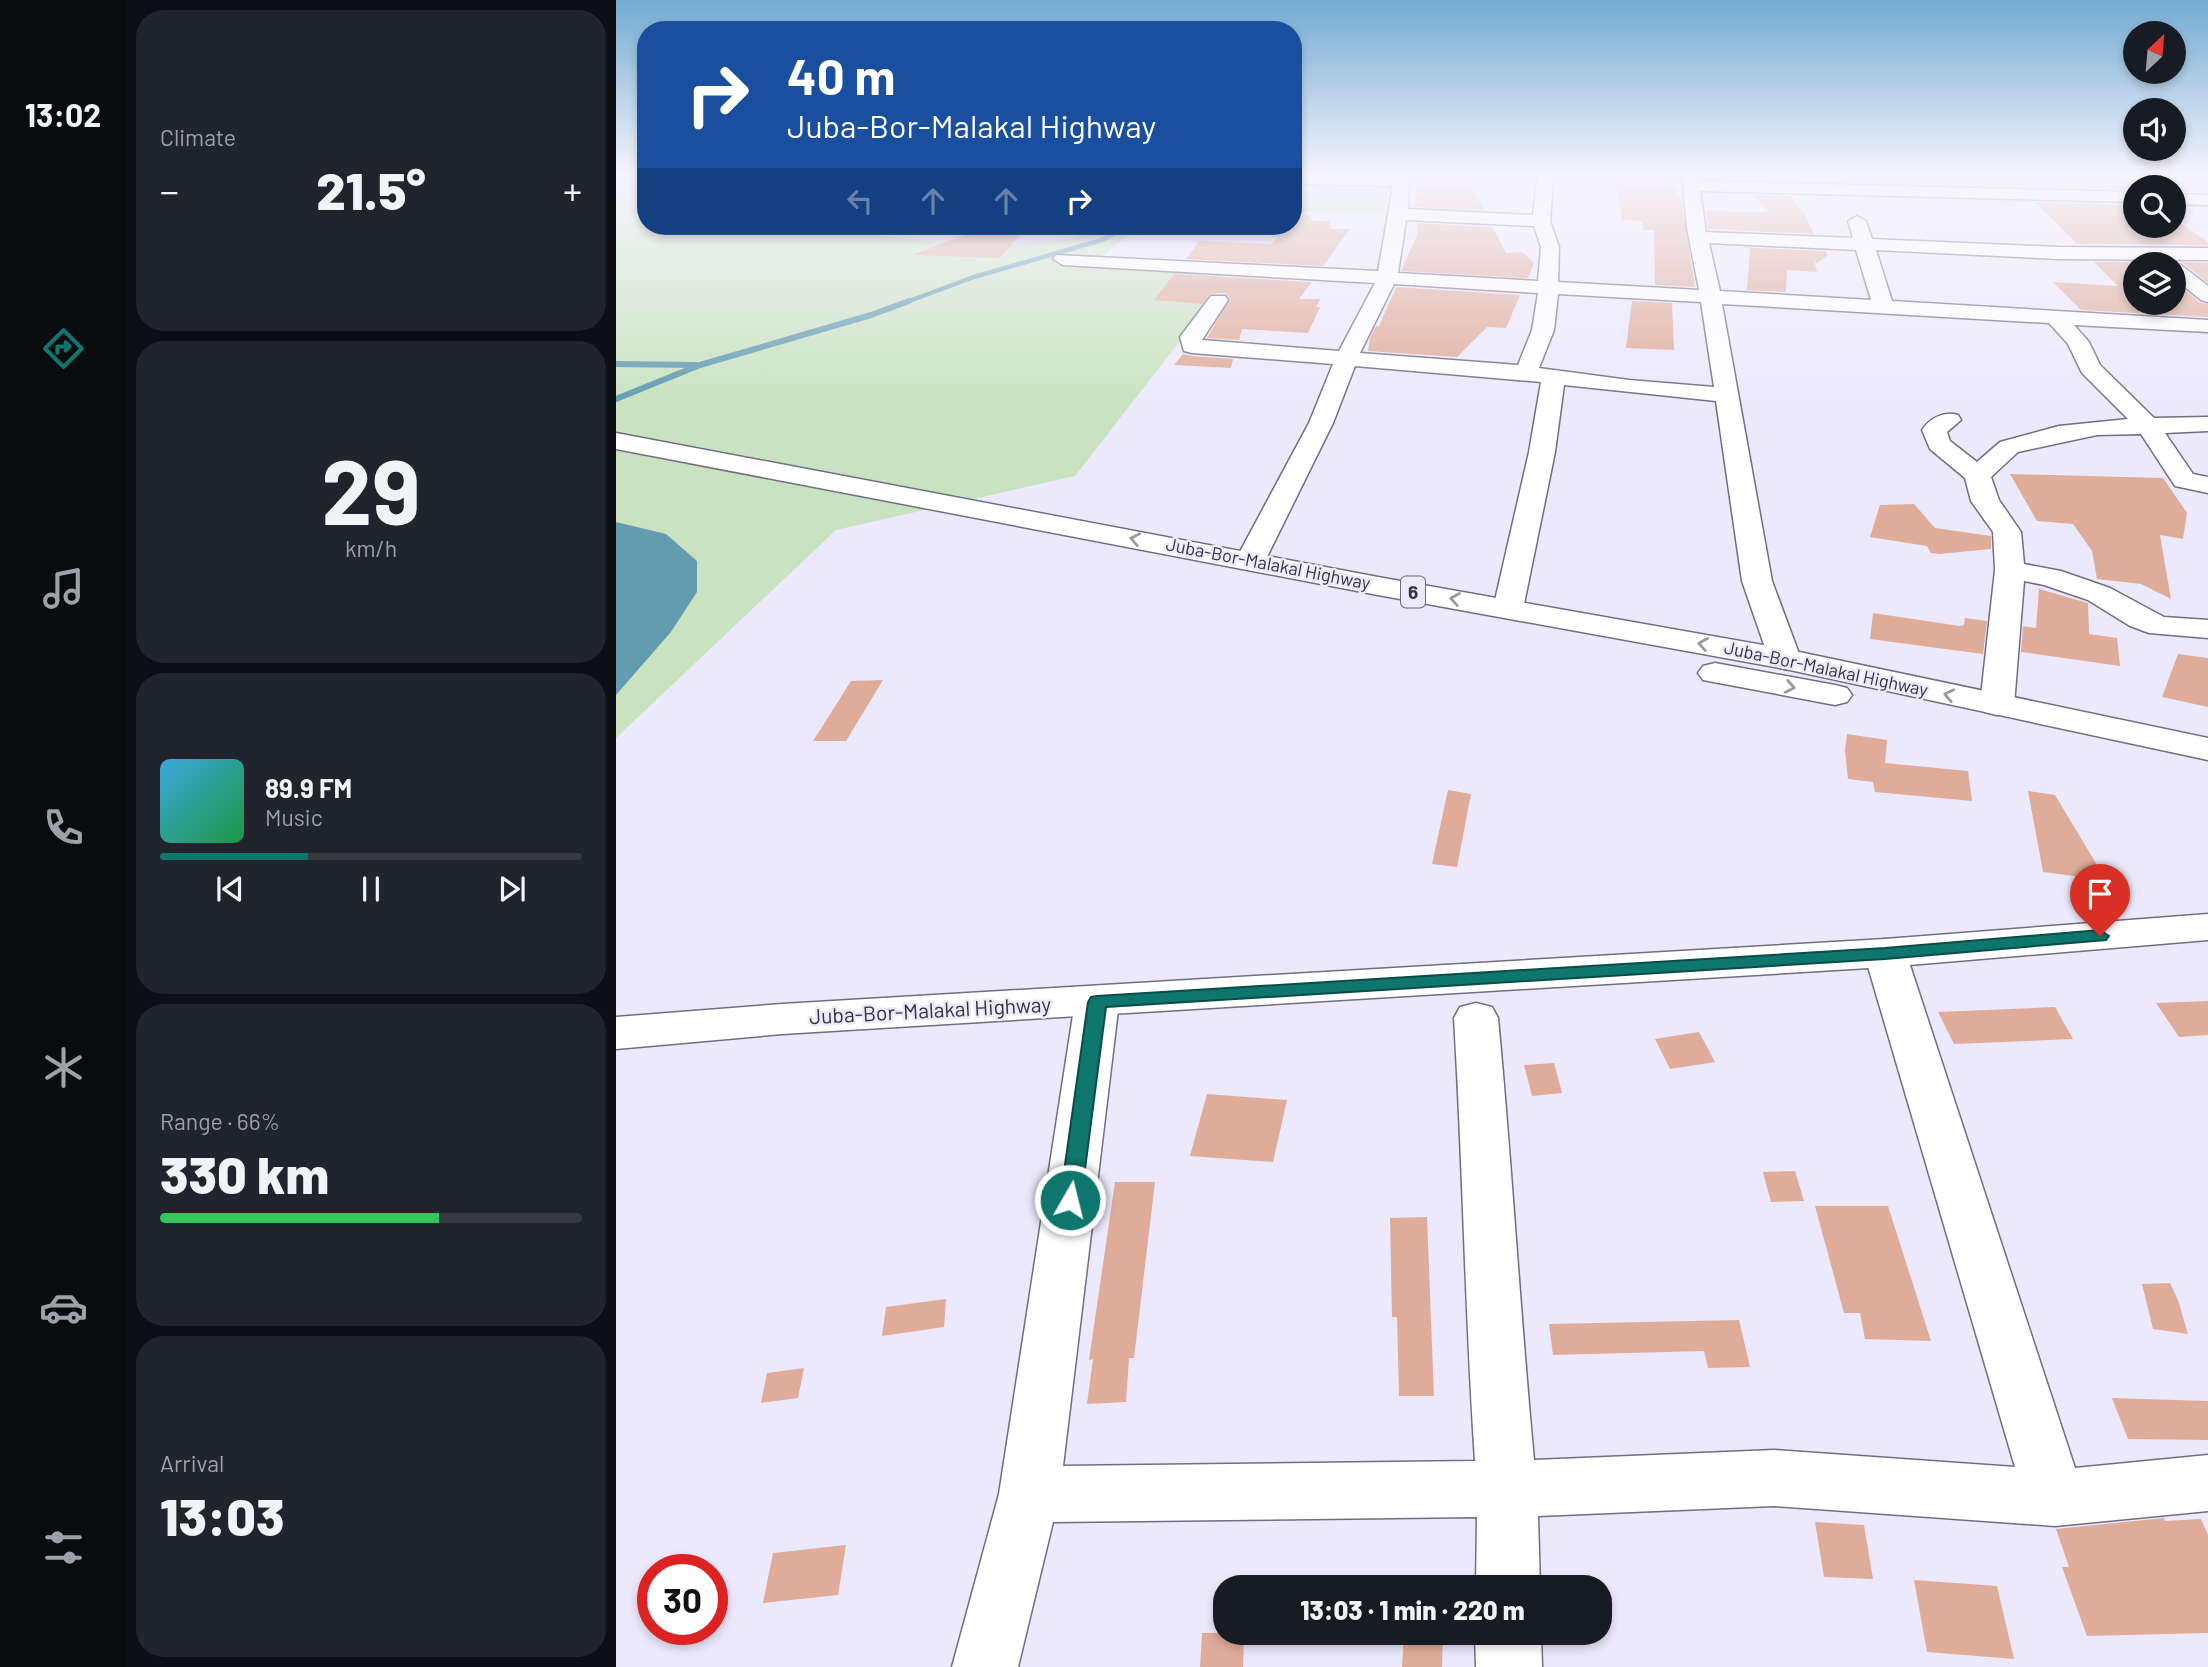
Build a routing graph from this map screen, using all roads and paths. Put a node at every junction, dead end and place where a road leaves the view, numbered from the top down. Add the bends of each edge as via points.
1 (1391, 251) edge
2 (1550, 251) edge
3 (1701, 251) edge
4 (1865, 251) edge
5 (2013, 251) edge
6 (2018, 251) joint
7 (2158, 251) edge
8 (2208, 254) edge
9 (1063, 259) dead end
10 (1387, 279) junction
11 (2186, 279) edge
12 (1548, 288) junction
13 (2208, 296) edge
14 (1218, 299) dead end
15 (1711, 299) junction
16 (1884, 309) junction
17 (2057, 318) junction
18 (2208, 326) edge
19 (1346, 359) junction
20 (1539, 375) junction
21 (1726, 395) junction
22 (1949, 420) dead end
23 (2208, 424) edge
24 (2148, 427) junction
25 (616, 441) edge
26 (616, 464) edge
27 (1977, 475) junction
28 (2196, 482) edge
29 (2208, 504) edge
30 (1250, 561) junction
31 (2010, 570) junction
32 (1508, 609) junction
33 (2208, 629) edge
34 (1785, 659) junction
35 (1997, 705) junction
36 (2208, 749) edge
37 (2208, 769) edge
38 (2208, 927) edge
39 (1885, 953) junction
40 (1097, 1002) junction
41 (1476, 1018) dead end
42 (616, 1033) edge
43 (2208, 1483) edge
44 (1507, 1489) junction
45 (1029, 1494) junction
46 (2055, 1498) junction
47 (1508, 1575) edge
48 (1508, 1645) edge
49 (985, 1667) edge
50 (1509, 1667) edge

1 - 10 main road
2 - 12 main road
3 - 15 main road
4 - 16 main road
5 - 6 main road
6 - 7 main road
7 - 8 main road
9 - 10 main road
10 - 12 main road
10 - 19 main road
11 - 13 main road
12 - 15 main road
12 - 20 main road
14 - 19 main road via 1191,337 1192,346
15 - 16 main road
15 - 21 main road
16 - 17 main road
17 - 18 main road
17 - 24 main road via 2078,342 2090,368
19 - 20 main road
19 - 30 main road via 1321,424
20 - 21 main road
20 - 32 main road via 1542,452
21 - 34 main road via 1757,581
22 - 27 main road via 1934,430 1939,444
23 - 24 main road
24 - 27 main road via 2097,428 2019,444 2009,447
24 - 28 main road
30 -> 25 main road, Juba-Bor-Malakal Highway / 6
26 -> 37 main road, Juba-Bor-Malakal Highway / 6
27 - 31 main road via 1985,501 2007,532
28 - 29 main road
32 -> 30 main road, Juba-Bor-Malakal Highway / 6
31 - 33 main road via 2050,577 2099,594 2160,626
31 - 35 main road
34 -> 32 main road, Juba-Bor-Malakal Highway / 6
35 -> 34 main road, Juba-Bor-Malakal Highway / 6
35 - 36 main road, Juba-Bor-Malakal Highway / 6
38 - 39 main road, Juba-Bor-Malakal Highway
39 - 40 main road, Juba-Bor-Malakal Highway
39 - 46 main road
40 - 42 main road, Juba-Bor-Malakal Highway
40 - 45 main road
41 - 44 main road
43 - 46 main road
44 - 45 main road
44 - 46 main road via 1774,1478
44 - 47 main road
45 - 49 main road
48 - 50 main road

